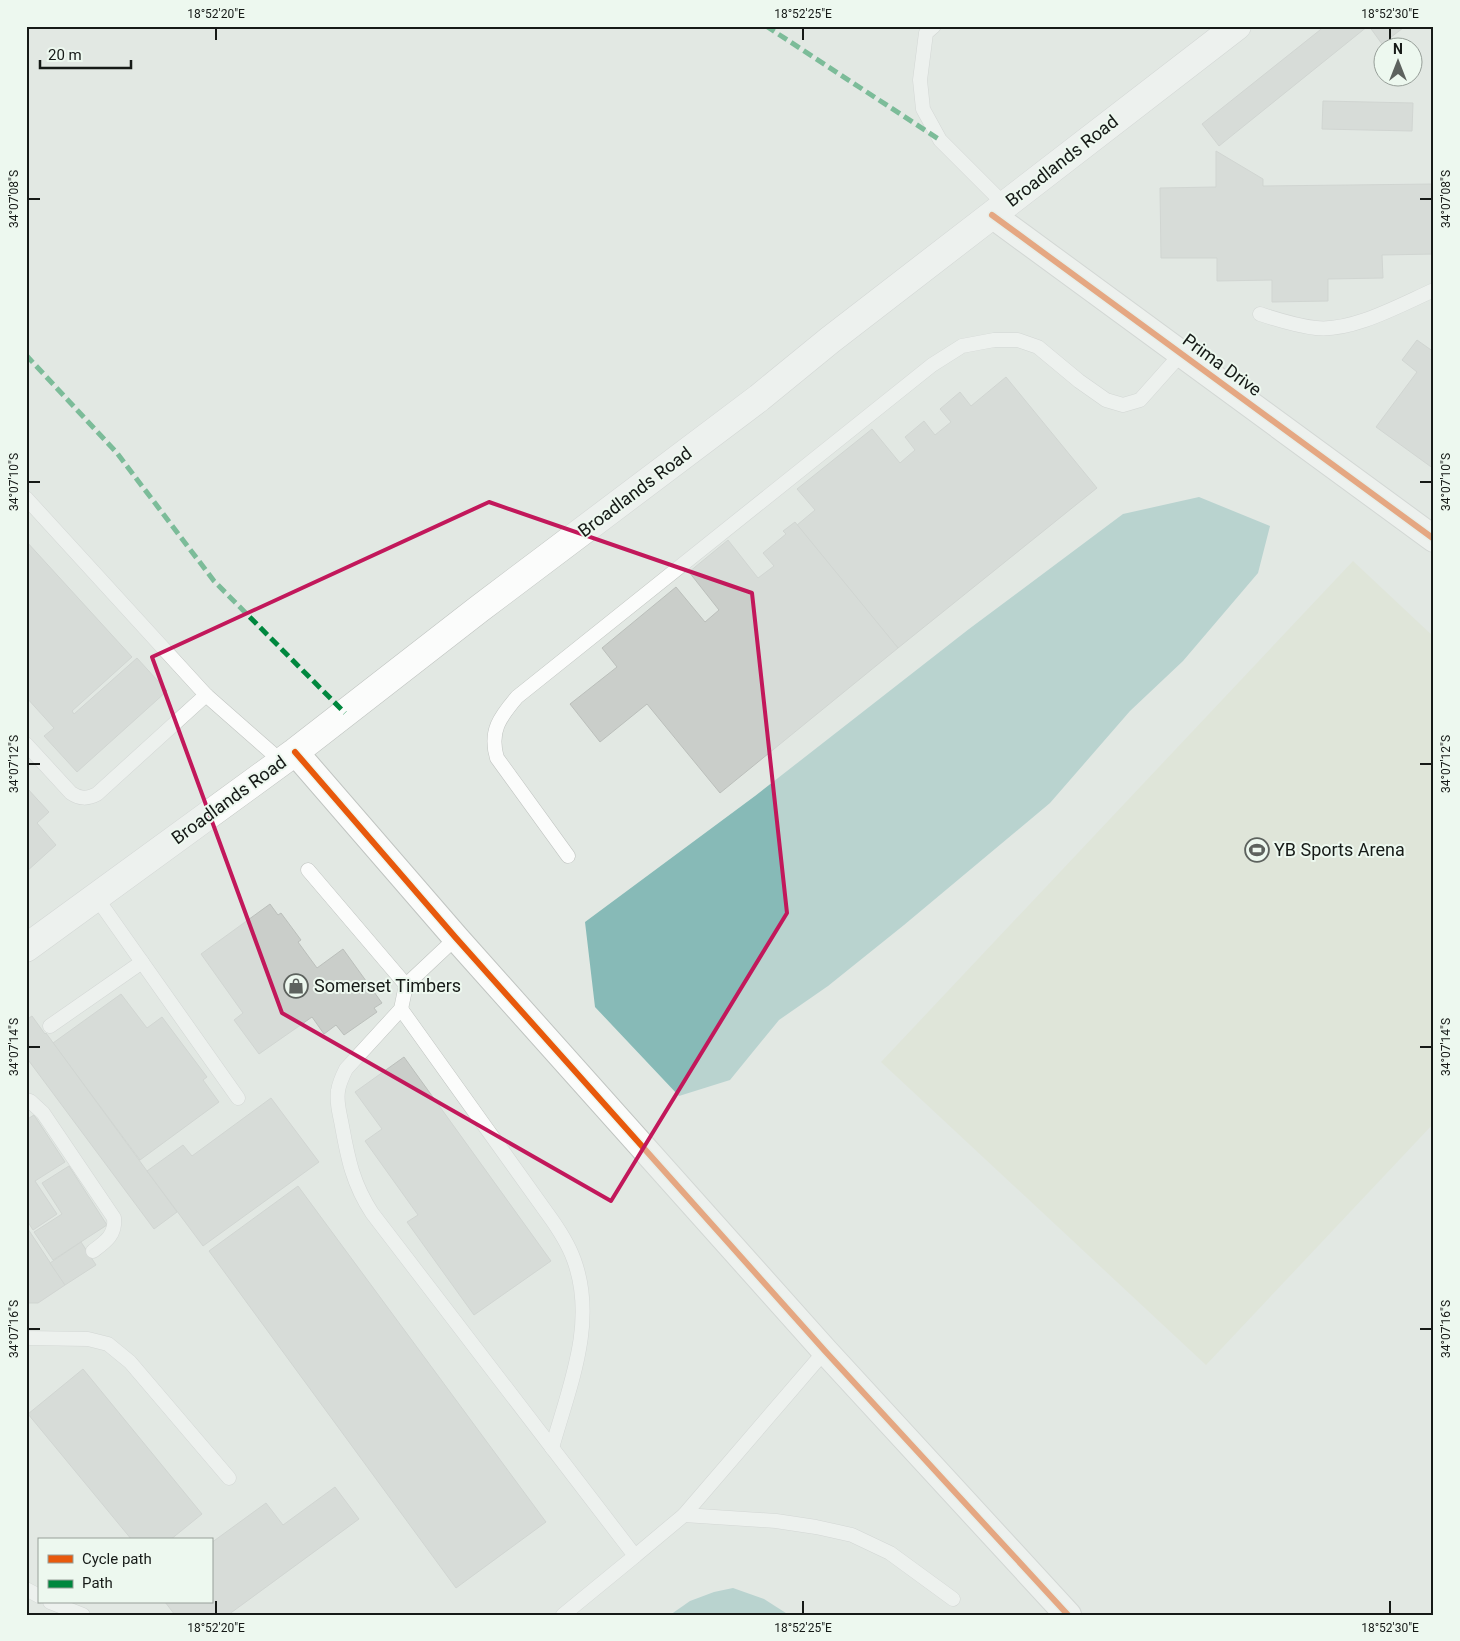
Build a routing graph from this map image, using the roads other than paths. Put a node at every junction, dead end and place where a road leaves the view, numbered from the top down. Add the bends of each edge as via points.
1 (1237, 26) edge
2 (927, 29) edge
3 (998, 210) junction
4 (1434, 290) edge
5 (1260, 314) dead end
6 (1181, 354) junction
7 (26, 498) edge
8 (1434, 539) edge
9 (206, 694) junction
10 (26, 744) edge
11 (288, 757) junction
12 (568, 856) dead end
13 (308, 870) dead end
14 (96, 897) junction
15 (456, 938) junction
16 (26, 948) edge
17 (142, 962) junction
18 (406, 985) junction
19 (401, 1009) junction
20 (50, 1026) dead end
21 (238, 1098) dead end
22 (26, 1100) edge
23 (93, 1251) dead end
24 (26, 1338) edge
25 (825, 1351) junction
26 (552, 1448) junction
27 (228, 1478) dead end
28 (684, 1515) junction
29 (635, 1556) junction
30 (26, 1589) edge
31 (38, 1595) edge
32 (953, 1599) dead end
33 (55, 1604) edge
34 (84, 1615) edge
35 (563, 1615) edge
36 (1068, 1615) edge

1 - 3 main road, Broadlands Road
2 - 3 lane via 920,80 923,109 940,140
3 - 6 street, Prima Drive
3 - 11 main road, Broadlands Road via 759,398 495,596
4 - 5 lane via 1341,327 1295,325
6 - 8 street, Prima Drive
6 - 12 lane via 1140,400 1123,405 1106,400 1038,347 1018,340 994,340 962,346 932,365 517,696 494,735 497,758
7 - 9 lane
9 - 10 lane via 91,797 77,797 71,793
9 - 11 lane
11 - 14 main road, Broadlands Road
11 - 15 street
13 - 18 lane
14 - 16 main road, Broadlands Road
14 - 17 lane
15 - 18 lane
15 - 25 street
17 - 20 lane
17 - 21 lane
18 - 19 lane
19 - 26 lane via 563,1236 574,1260 581,1287 583,1328
19 - 26 lane via 346,1069 340,1080 338,1103 355,1184 372,1213
22 - 23 lane via 43,1112 114,1218 113,1232
24 - 27 lane via 88,1339 108,1344 130,1362
25 - 28 lane
25 - 36 street
26 - 29 lane
28 - 29 lane
28 - 32 lane via 776,1521 852,1535 890,1553
29 - 35 lane
30 - 31 lane
33 - 34 lane

